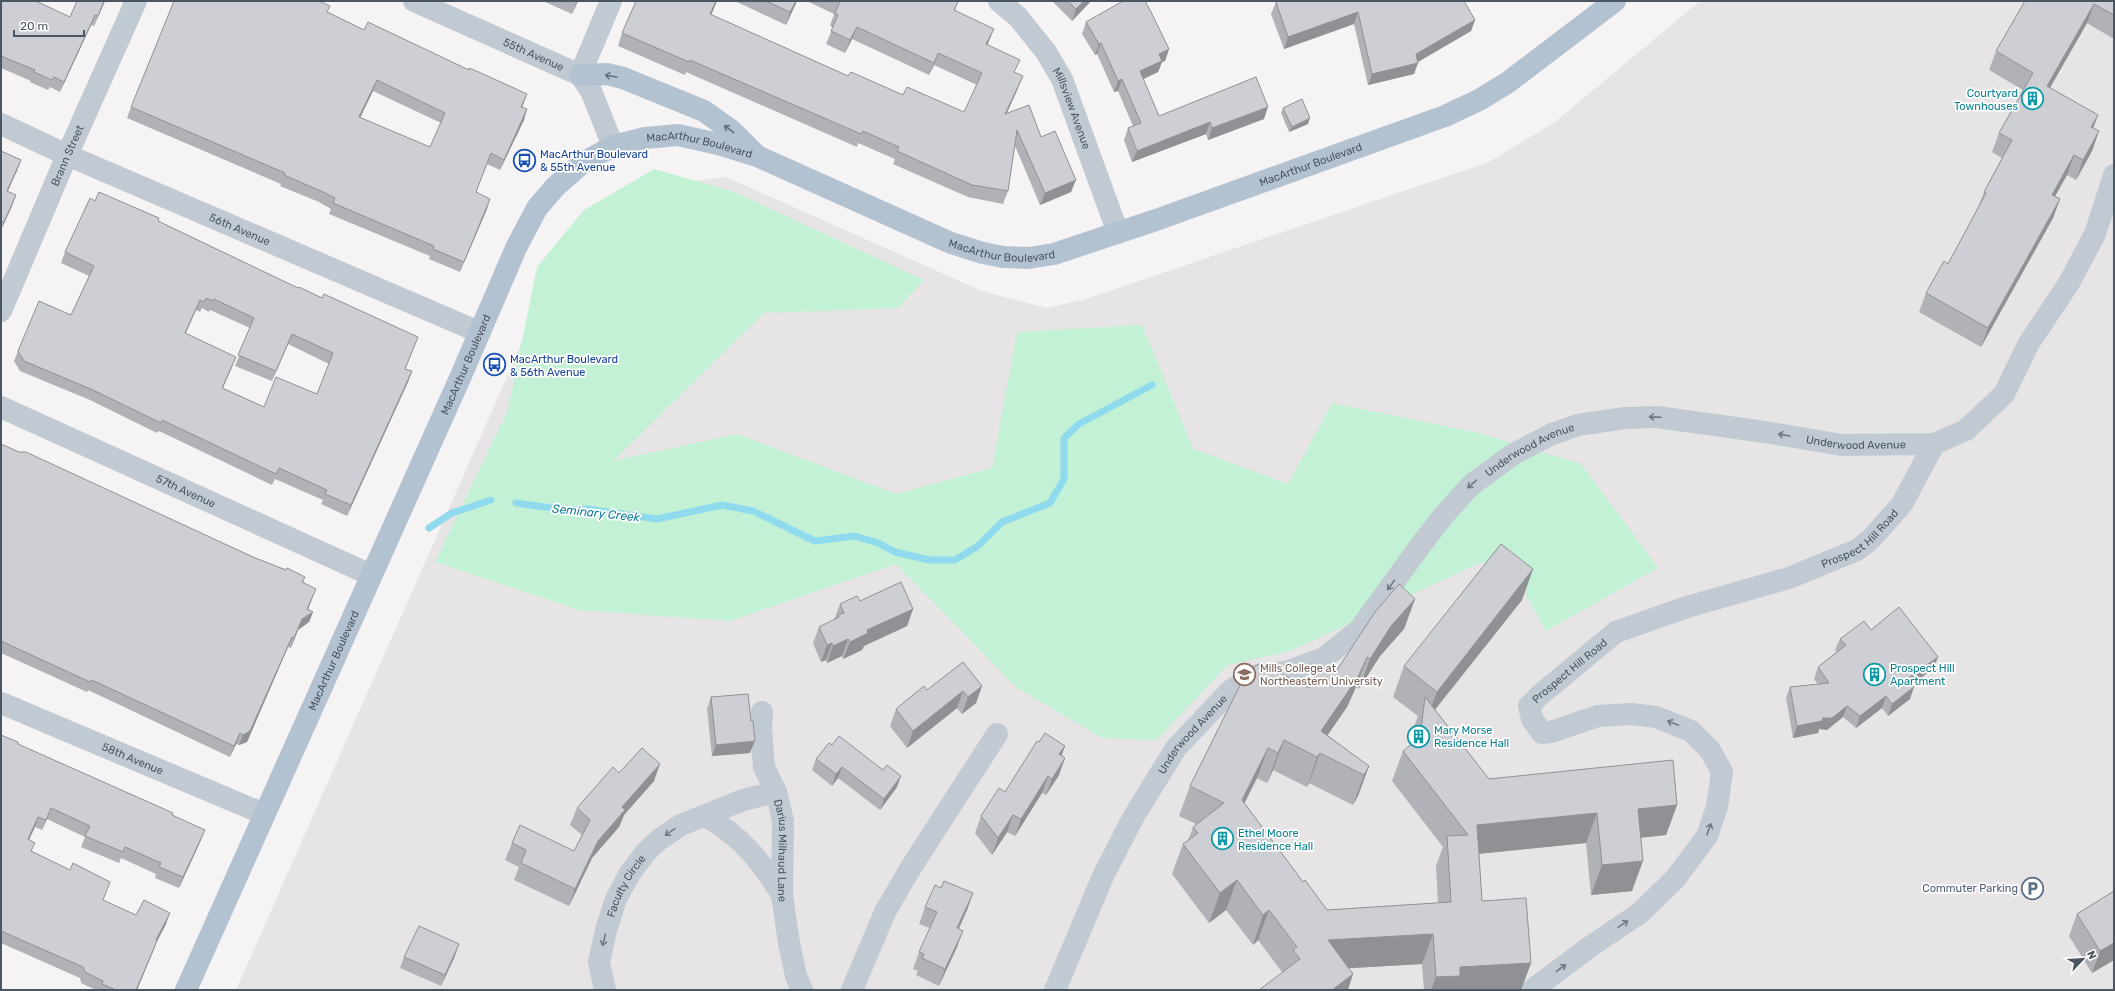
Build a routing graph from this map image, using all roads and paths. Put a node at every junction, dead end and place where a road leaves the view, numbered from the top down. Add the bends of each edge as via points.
1 (136, 1) edge
2 (414, 1) edge
3 (611, 1) edge
4 (999, 1) edge
5 (1615, 1) edge
6 (580, 75) junction
7 (1, 124) edge
8 (613, 146) junction
9 (67, 155) junction
10 (757, 156) junction
11 (2114, 175) edge
12 (1118, 233) junction
13 (1, 311) edge
14 (479, 332) junction
15 (1, 407) edge
16 (1934, 444) junction
17 (371, 574) junction
18 (1, 703) edge
19 (762, 712) dead end
20 (997, 734) dead end
21 (776, 792) junction
22 (264, 814) junction
23 (705, 816) junction
24 (782, 895) junction
25 (186, 990) edge
26 (605, 990) edge
27 (802, 990) edge
28 (852, 990) edge
29 (1055, 990) edge
30 (1532, 990) edge

1 - 9 street, Brann Street
2 - 6 street, 55th Avenue
3 - 6 street
4 - 12 street, Millsview Avenue via 1018,18 1046,52 1062,80
5 - 12 main road, MacArthur Boulevard via 1507,83 1479,100 1444,116
6 - 8 street via 591,91
10 -> 6 main road via 732,131 704,111 623,78 608,74
7 - 9 street, 56th Avenue
8 - 10 main road, MacArthur Boulevard via 645,138 678,136 718,144
8 - 14 main road, MacArthur Boulevard via 581,164 555,187 537,208 516,248
9 - 13 street, Brann Street
9 - 14 street, 56th Avenue
10 - 12 main road, MacArthur Boulevard via 919,229 983,254 1028,258 1054,254
11 - 16 street, Underwood Avenue via 2095,234 2069,283 2029,343 2004,394 1966,430
14 - 17 main road, MacArthur Boulevard
15 - 17 street, 57th Avenue
16 -> 29 street, Underwood Avenue via 1842,445 1657,417 1624,418 1578,425 1552,434 1518,451 1471,485 1444,515 1360,629 1324,658 1286,672 1253,676 1231,690 1176,748 1134,816 1104,874
30 -> 16 street, Prospect Hill Road via 1590,946 1640,913 1675,879 1707,836 1717,807 1722,772 1710,750 1691,731 1656,717 1631,714 1598,716 1542,733 1532,719 1529,706 1616,632 1687,607 1789,578 1857,550 1870,540 1902,504
17 - 22 main road, MacArthur Boulevard
18 - 22 street, 58th Avenue
19 - 21 street, Darius Milhaud Lane via 764,767
20 - 28 street via 910,869 886,912
21 - 23 street, Faculty Circle via 743,800
21 - 24 street, Darius Milhaud Lane via 783,821
22 - 25 main road, MacArthur Boulevard
23 - 24 street via 726,828 747,847 766,869
23 -> 26 street, Faculty Circle via 680,825 660,840 646,852 630,873 616,898 599,962
24 - 27 street, Darius Milhaud Lane via 789,944

